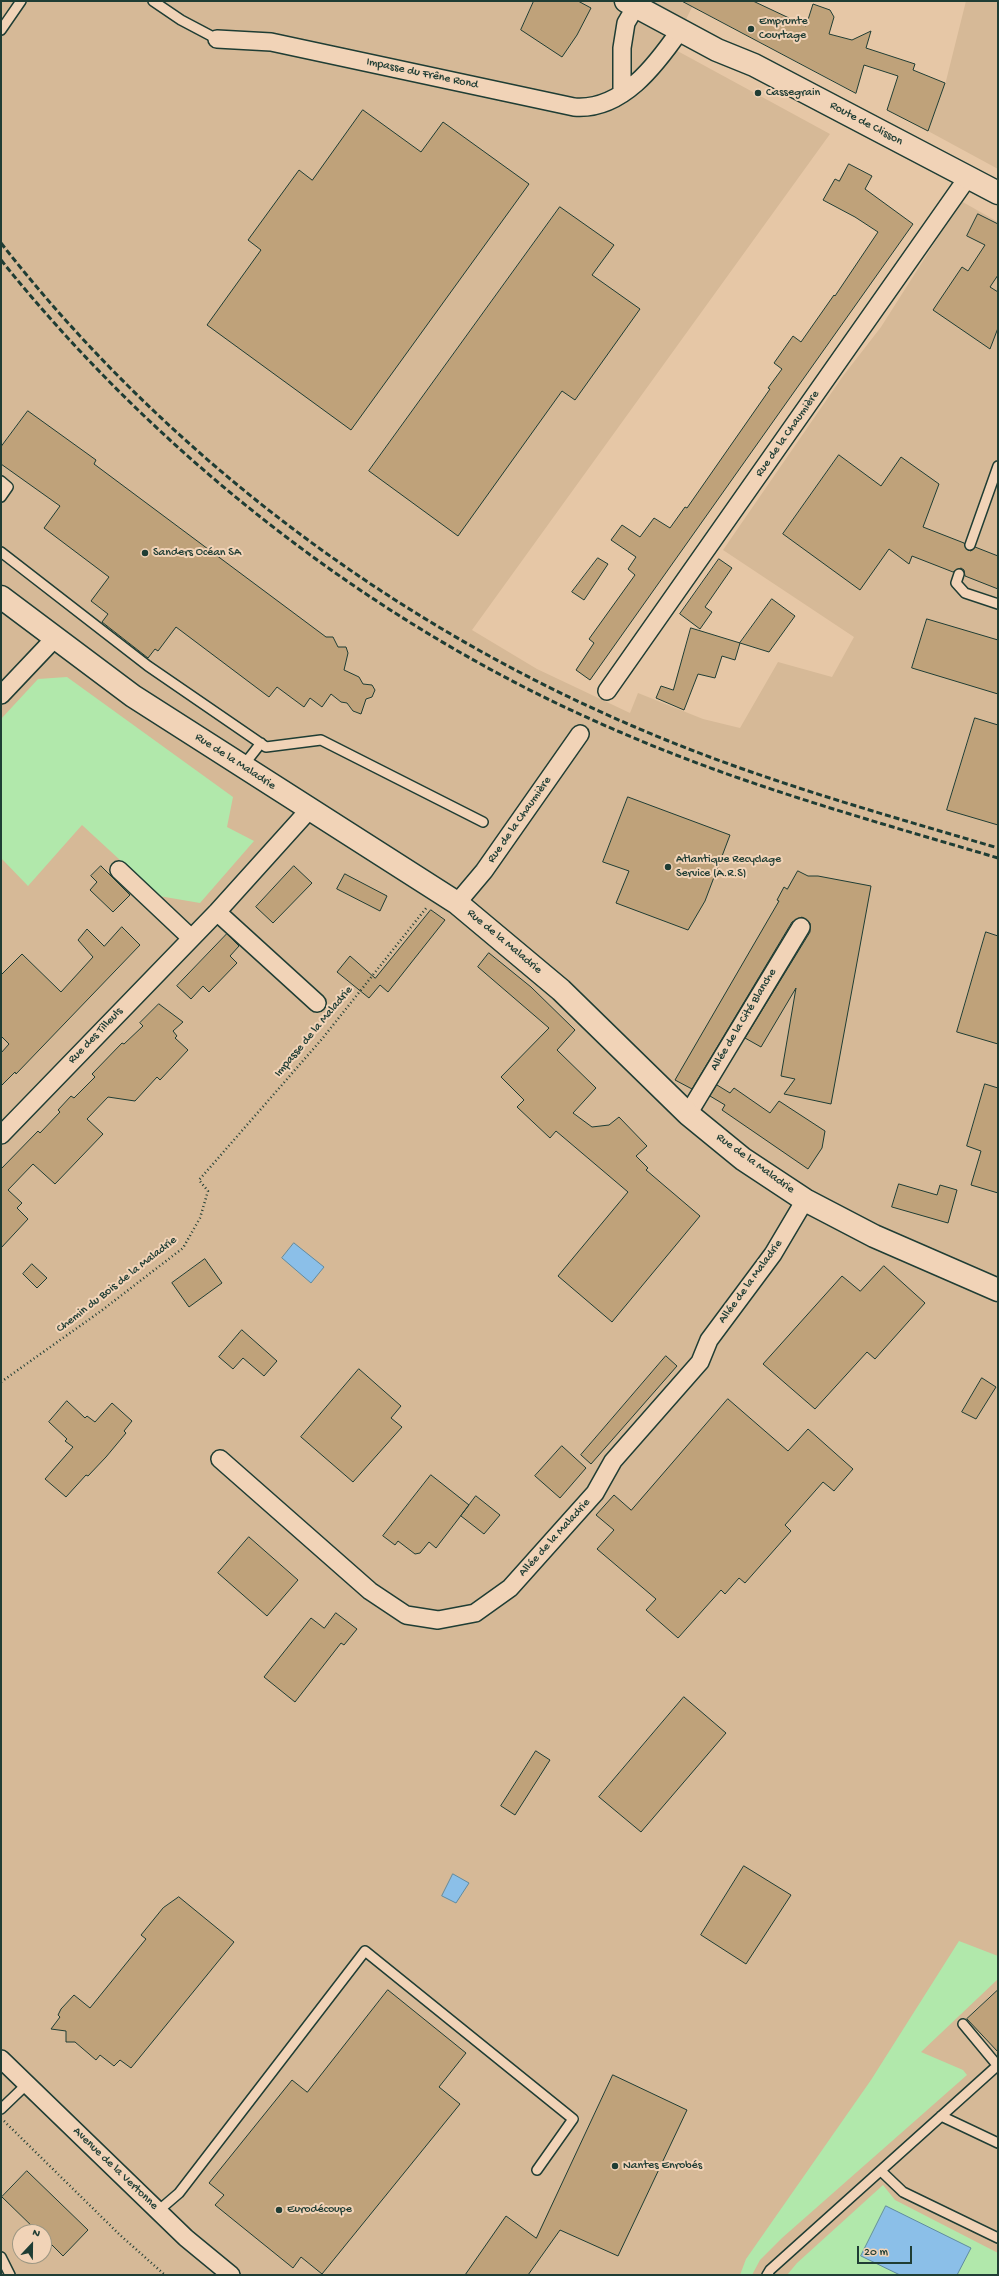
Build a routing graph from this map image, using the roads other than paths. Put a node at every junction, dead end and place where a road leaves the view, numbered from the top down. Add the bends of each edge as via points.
1 (21, 1) edge
2 (153, 1) edge
3 (631, 4) edge
4 (681, 29) junction
5 (1, 30) edge
6 (217, 39) joint
7 (622, 92) junction
8 (968, 177) junction
9 (998, 193) edge
10 (998, 466) edge
11 (1, 481) edge
12 (1, 497) edge
13 (970, 545) dead end
14 (1, 552) edge
15 (959, 574) dead end
16 (1, 597) edge
17 (998, 604) edge
18 (55, 638) junction
19 (607, 691) dead end
20 (1, 695) edge
21 (580, 734) dead end
22 (261, 744) junction
23 (242, 767) junction
24 (309, 810) junction
25 (483, 822) dead end
26 (119, 870) dead end
27 (448, 898) junction
28 (217, 912) junction
29 (800, 927) dead end
30 (190, 937) junction
31 (317, 1004) dead end
32 (688, 1114) junction
33 (1, 1135) edge
34 (805, 1200) junction
35 (998, 1290) edge
36 (220, 1459) dead end
37 (962, 2024) dead end
38 (1, 2059) edge
39 (998, 2065) edge
40 (27, 2084) junction
41 (1, 2109) edge
42 (941, 2116) junction
43 (998, 2143) edge
44 (536, 2170) dead end
45 (881, 2171) junction
46 (158, 2211) junction
47 (998, 2238) edge
48 (1, 2257) edge
49 (10, 2275) edge
50 (231, 2275) edge
51 (767, 2275) edge

1 - 5 lane
2 - 6 lane via 181,20
3 - 4 street, Route de Clisson
3 - 7 street via 622,48
4 - 7 street, Impasse du Frêne Rond via 638,82
4 - 8 street, Route de Clisson via 717,50 754,65
6 - 7 street, Impasse du Frêne Rond via 271,42 574,107 589,108 599,105 611,101
8 - 9 street, Route de Clisson
8 - 19 street, Rue de la Chaumière
10 - 13 lane
11 - 12 lane via 8,487
14 - 22 lane via 148,666
15 - 17 lane via 956,583 965,593
16 - 18 street, Rue de la Maladrie
18 - 20 street
18 - 23 street, Rue de la Maladrie via 134,696
21 - 27 street, Rue de la Chaumière via 484,871
22 - 23 lane
22 - 25 lane via 266,747 321,740
23 - 24 street, Rue de la Maladrie
24 - 27 street, Rue de la Maladrie
24 - 28 street, Rue des Tilleuls
26 - 30 street
27 - 32 street, Rue de la Maladrie via 561,990
28 - 30 street, Rue des Tilleuls
28 - 31 street
29 - 32 street, Allée de la Cité Blanche
30 - 33 street, Rue des Tilleuls
32 - 34 street, Rue de la Maladrie via 744,1159
34 - 35 street, Rue de la Maladrie via 874,1236
34 - 36 street, Allée de la Maladrie via 774,1254 709,1340 700,1362 613,1461 596,1493 510,1588 475,1613 438,1620 406,1615 370,1591
37 - 39 lane
38 - 40 street, Avenue de la Vertonne
39 - 42 lane
40 - 41 lane
40 - 46 street, Avenue de la Vertonne
42 - 43 lane
42 - 45 lane
44 - 46 lane via 573,2119 365,1951 179,2193
45 - 47 lane via 903,2192
45 - 51 lane
46 - 50 street, Avenue de la Vertonne
48 - 49 lane

